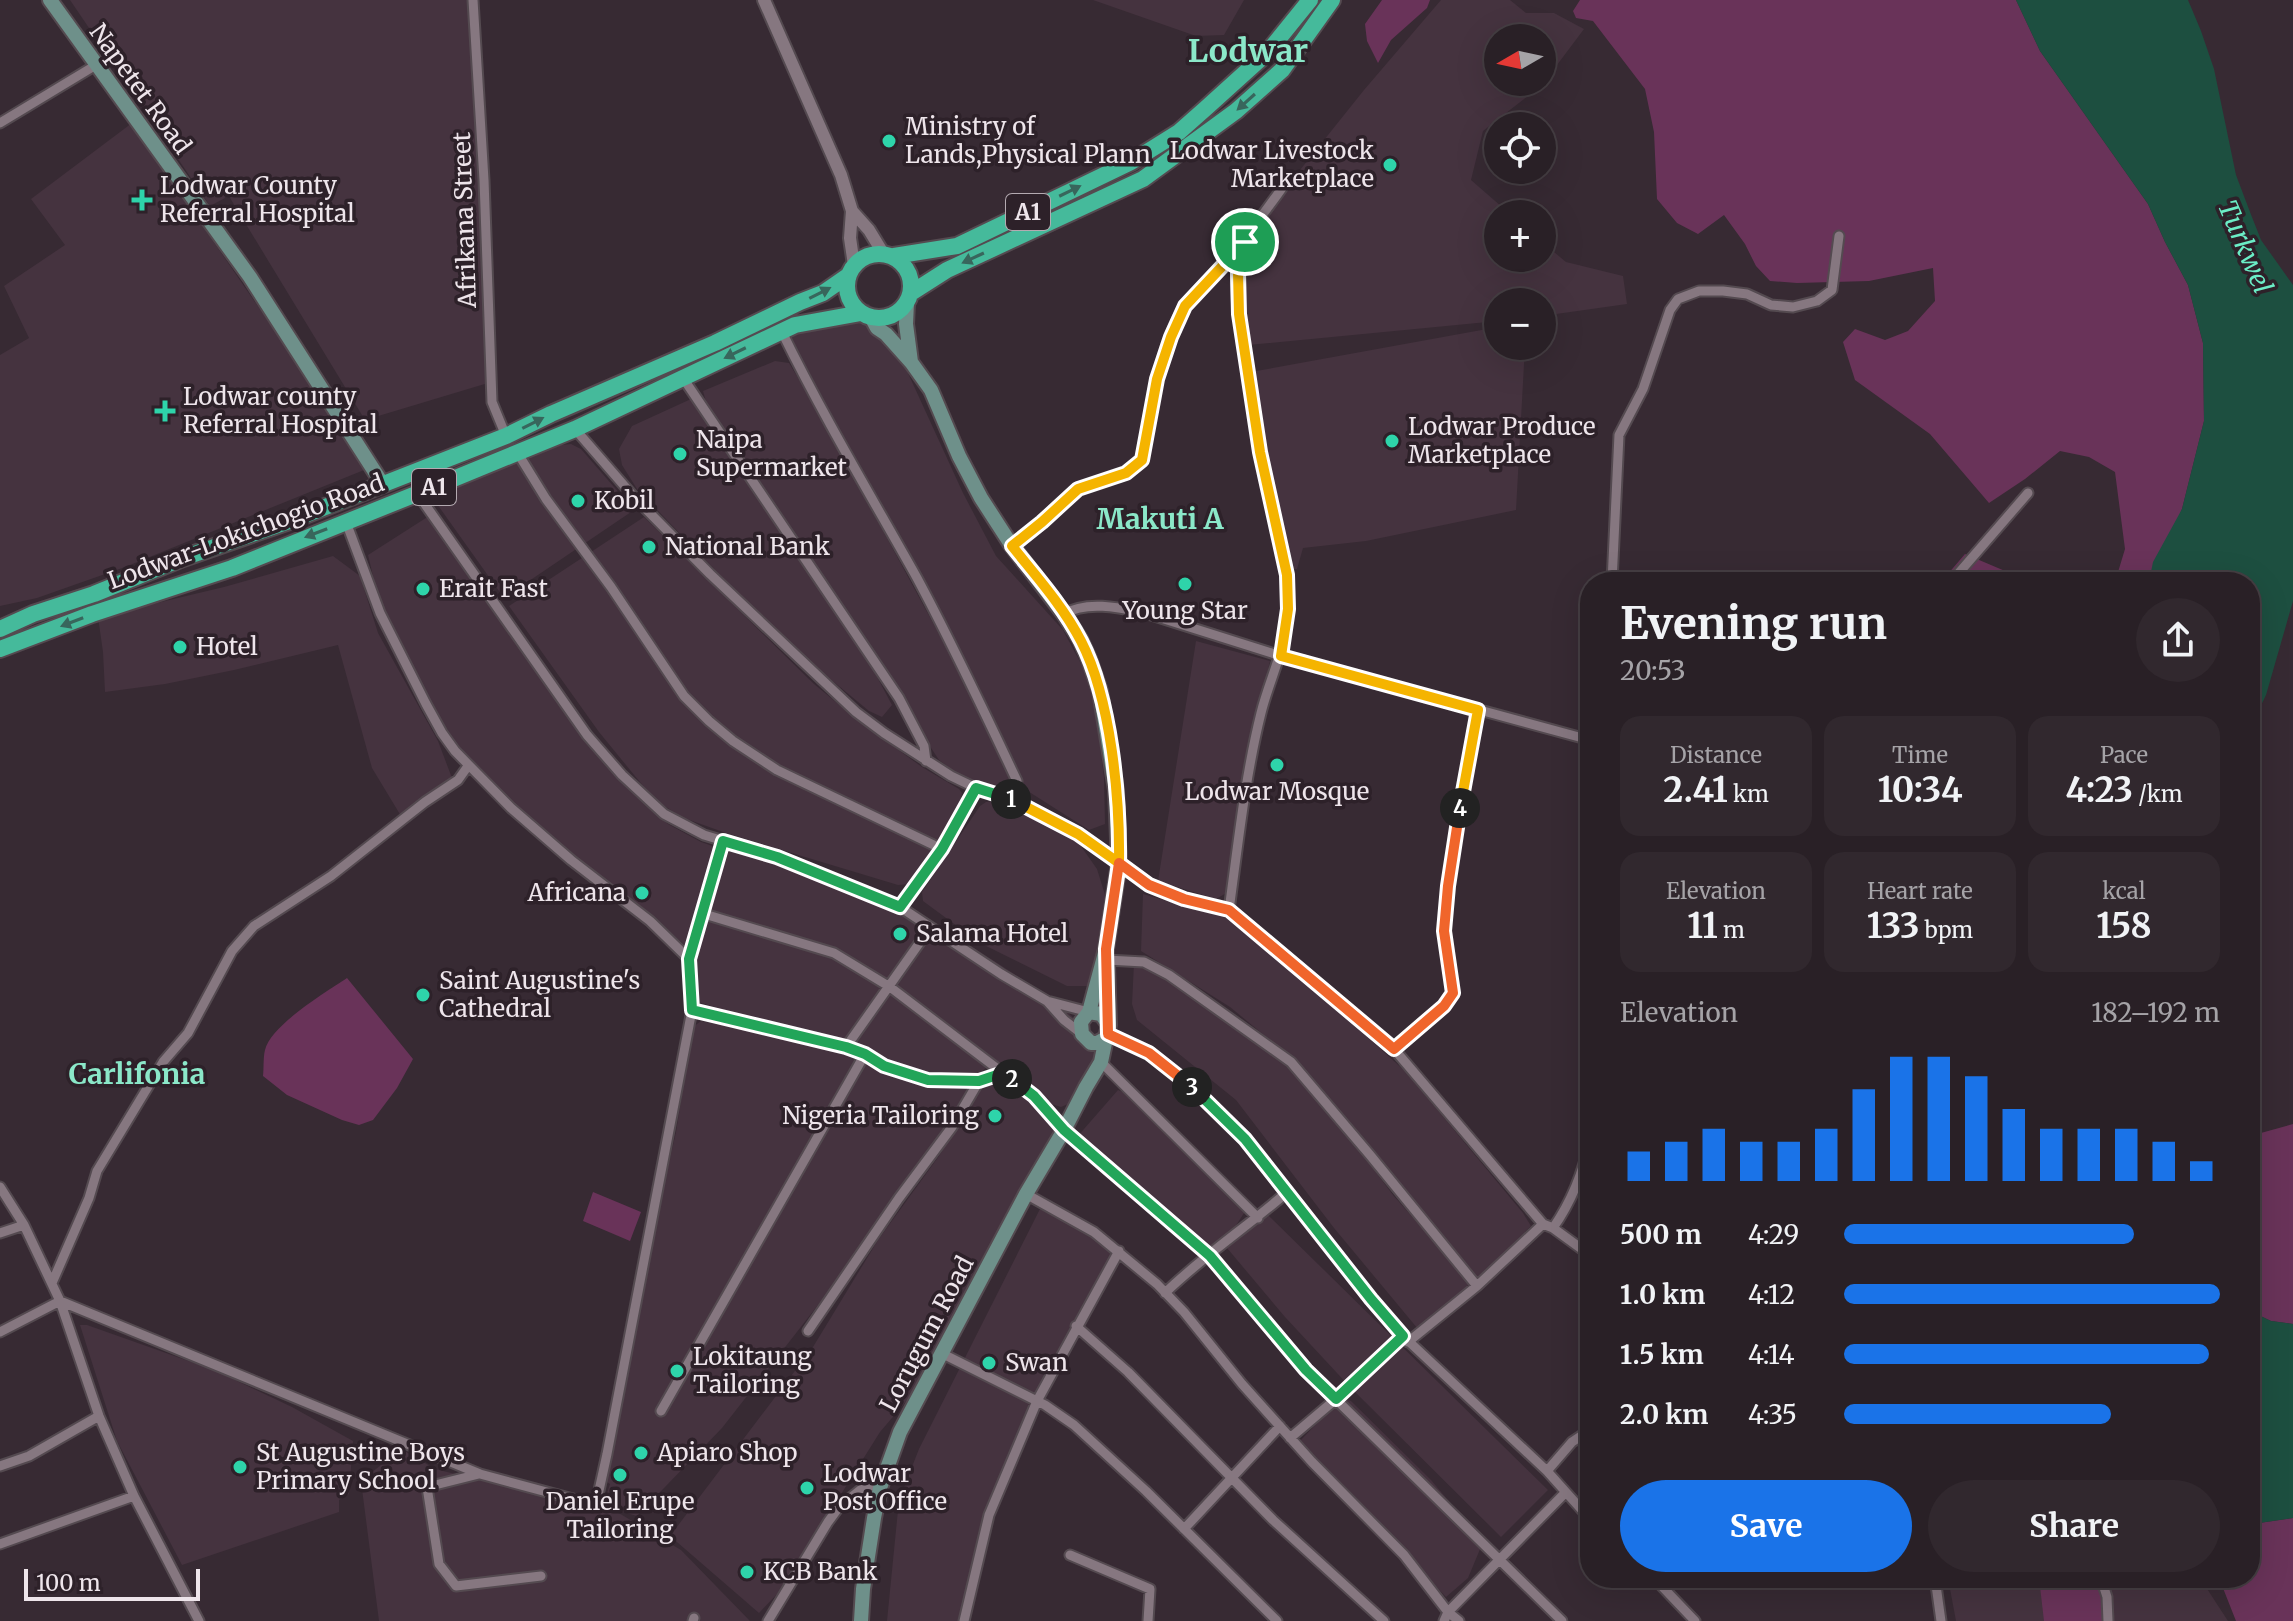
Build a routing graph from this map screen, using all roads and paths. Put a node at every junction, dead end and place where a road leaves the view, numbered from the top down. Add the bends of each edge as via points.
1 (50, 0) edge
2 (473, 0) edge
3 (764, 0) edge
4 (1310, 0) edge
5 (1332, 0) edge
6 (96, 65) junction
7 (0, 123) edge
8 (1282, 188) dead end
9 (852, 211) junction
10 (1839, 236) dead end
11 (1245, 242) junction
12 (889, 254) junction
13 (851, 270) junction
14 (909, 298) junction
15 (866, 315) junction
16 (782, 332) junction
17 (911, 362) junction
18 (683, 378) junction
19 (575, 429) junction
20 (506, 436) junction
21 (517, 452) junction
22 (382, 483) junction
23 (417, 493) junction
24 (2028, 493) dead end
25 (346, 522) junction
26 (1012, 546) junction
27 (1612, 572) edge
28 (1960, 572) edge
29 (1064, 614) junction
30 (0, 629) edge
31 (0, 649) edge
32 (1281, 656) junction
33 (1478, 710) junction
34 (1580, 737) edge
35 (926, 761) junction
36 (468, 766) junction
37 (976, 788) junction
38 (1015, 800) junction
39 (723, 841) junction
40 (942, 849) junction
41 (1119, 863) junction
42 (900, 907) junction
43 (1229, 910) junction
44 (701, 913) junction
45 (930, 928) junction
46 (1107, 954) junction
47 (689, 959) junction
48 (890, 987) junction
49 (1047, 1001) junction
50 (692, 1010) junction
51 (1089, 1012) junction
52 (1108, 1032) junction
53 (1084, 1037) junction
54 (846, 1047) junction
55 (1394, 1049) junction
56 (865, 1054) junction
57 (1101, 1062) junction
58 (1003, 1073) junction
59 (979, 1081) junction
60 (1086, 1087) junction
61 (1064, 1130) junction
62 (1580, 1175) edge
63 (0, 1187) edge
64 (1286, 1193) junction
65 (1026, 1194) junction
66 (1258, 1218) junction
67 (24, 1225) junction
68 (1548, 1226) junction
69 (0, 1233) edge
70 (1580, 1248) edge
71 (1119, 1251) junction
72 (1210, 1256) junction
73 (52, 1283) junction
74 (1477, 1286) junction
75 (1165, 1293) junction
76 (60, 1301) junction
77 (1076, 1326) junction
78 (808, 1331) dead end
79 (0, 1332) edge
80 (1406, 1339) junction
81 (941, 1353) junction
82 (1336, 1399) junction
83 (1037, 1401) junction
84 (661, 1411) dead end
85 (99, 1416) junction
86 (1280, 1426) junction
87 (1580, 1437) edge
88 (1290, 1438) junction
89 (0, 1466) edge
90 (1547, 1471) junction
91 (480, 1474) junction
92 (1232, 1476) junction
93 (880, 1488) junction
94 (1565, 1493) junction
95 (134, 1496) junction
96 (1580, 1509) edge
97 (1184, 1529) junction
98 (0, 1544) edge
99 (1070, 1555) dead end
100 (1498, 1560) junction
101 (541, 1576) dead end
102 (1664, 1588) edge
103 (1936, 1588) edge
104 (2104, 1588) edge
105 (1446, 1616) edge
106 (199, 1621) edge
107 (768, 1621) edge
108 (861, 1621) edge
109 (964, 1621) edge
110 (1148, 1621) edge
111 (1277, 1621) edge
112 (1384, 1621) edge
113 (1459, 1621) edge
114 (1562, 1621) edge
115 (1695, 1621) edge
116 (1941, 1621) edge
117 (2108, 1621) edge

1 - 6 main road, Napetet Road
2 - 20 street, Afrikana Street via 492,402
3 - 9 street
12 -> 4 highway, A1 via 957,246 1131,162 1179,132 1268,52
5 -> 14 highway, A1 via 1282,70 1143,179 947,270
6 - 7 street
6 - 22 main road, Napetet Road via 250,277
8 - 11 street
9 - 12 street
9 - 13 street
10 - 27 street via 1832,290 1817,301 1782,307 1747,294 1699,291 1678,299 1670,310 1643,389 1619,435
11 - 26 street via 1185,306 1175,327 1157,379 1142,460 1126,473 1078,489
11 - 32 street via 1239,258 1239,314 1260,452 1287,575
12 - 13 highway, A1 via 872,253
12 - 14 highway via 909,272
13 - 15 highway via 849,296
20 -> 13 highway, Lodwar-Lokichogio Road / A1 via 823,293
14 - 15 highway, A1 via 892,316
14 - 17 main road
15 - 16 highway, Lodwar-Lokichogio Road / A1 via 795,325
15 - 17 main road
16 -> 18 highway, Lodwar-Lokichogio Road / A1
16 - 38 street via 964,667 1017,781
17 - 26 main road via 931,390 959,456
18 - 19 highway, Lodwar-Lokichogio Road / A1
18 - 35 street via 899,698 924,746
19 - 21 highway, Lodwar-Lokichogio Road / A1
19 - 35 street via 634,497 803,662 856,712
20 - 22 highway, Lodwar-Lokichogio Road / A1
21 - 23 highway, Lodwar-Lokichogio Road / A1
21 - 40 street via 684,696 709,721 777,770
22 - 30 highway, Lodwar-Lokichogio Road / A1
23 - 25 highway, Lodwar-Lokichogio Road / A1
23 - 39 street via 587,735 622,775 676,822
24 - 28 street
25 -> 31 highway, Lodwar-Lokichogio Road / A1
25 - 36 street via 369,588 405,663 442,733
26 - 29 main road
29 - 32 street via 1090,607 1136,611
29 - 41 main road via 1089,659 1103,703 1116,790
32 - 33 street
32 - 43 street via 1261,712
33 - 34 street
33 - 55 street via 1446,901 1444,931 1453,993
35 - 37 street
36 - 47 street
36 - 73 street via 458,780 331,876 254,926 232,951 188,1033 163,1062 97,1171
37 - 38 street
37 - 40 street
38 - 41 street
39 - 42 street
39 - 44 street
40 - 42 street
41 - 43 street via 1149,885
41 - 46 main road
42 - 45 street
43 - 55 street
44 - 47 street
44 - 48 street via 834,953
45 - 48 street
45 - 49 street
46 - 51 main road
46 - 52 main road, Lorugum Road
46 - 74 street via 1144,962 1169,975 1291,1062
47 - 50 street
48 - 54 street
48 - 58 street
49 - 51 street
49 - 53 street
50 - 54 street
50 - 91 street via 597,1500 584,1502
51 - 52 main road via 1101,1014
51 - 53 main road via 1081,1022
52 - 53 main road via 1097,1043
52 - 57 main road, Lorugum Road
52 - 64 street via 1149,1053 1201,1094 1245,1139
53 - 60 main road via 1091,1057
54 - 56 street
55 - 68 street
56 - 59 street via 919,1078
56 - 84 street
57 - 60 main road, Lorugum Road
57 - 66 street
58 - 59 street
58 - 61 street via 1034,1096
59 - 78 street
60 - 61 main road, Lorugum Road
61 - 65 main road, Lorugum Road
61 - 72 street
62 - 68 street via 1569,1205
63 - 67 street
64 - 66 street
64 - 80 street
65 - 71 street
65 - 81 main road, Lorugum Road
66 - 72 street
67 - 69 street
67 - 73 street
68 - 70 street
68 - 74 street
71 - 75 street
71 - 77 street
72 - 75 street
72 - 82 street
73 - 76 street
74 - 80 street
75 - 86 street
76 - 79 street
76 - 85 street
76 - 91 street
77 - 83 street
77 - 92 street
80 - 82 street
80 - 90 street
81 - 83 street
81 - 93 main road, Lorugum Road via 905,1421
82 - 88 street
82 - 100 street
83 - 97 street via 1074,1425
83 - 109 street via 989,1515
85 - 89 street via 29,1456
85 - 95 street
86 - 88 street
86 - 92 street
87 - 90 street
88 - 105 street via 1404,1555
90 - 94 street
91 - 101 street via 427,1487 439,1564 456,1586
92 - 97 street
92 - 112 street
93 - 107 street via 864,1487 839,1507
93 - 108 main road, Lorugum Road
94 - 96 street
94 - 100 street
95 - 98 street
95 - 106 street
97 - 111 street
99 - 110 street via 1150,1589
100 - 105 street
100 - 114 street
102 - 115 street
103 - 116 street
104 - 117 street
105 - 113 street

